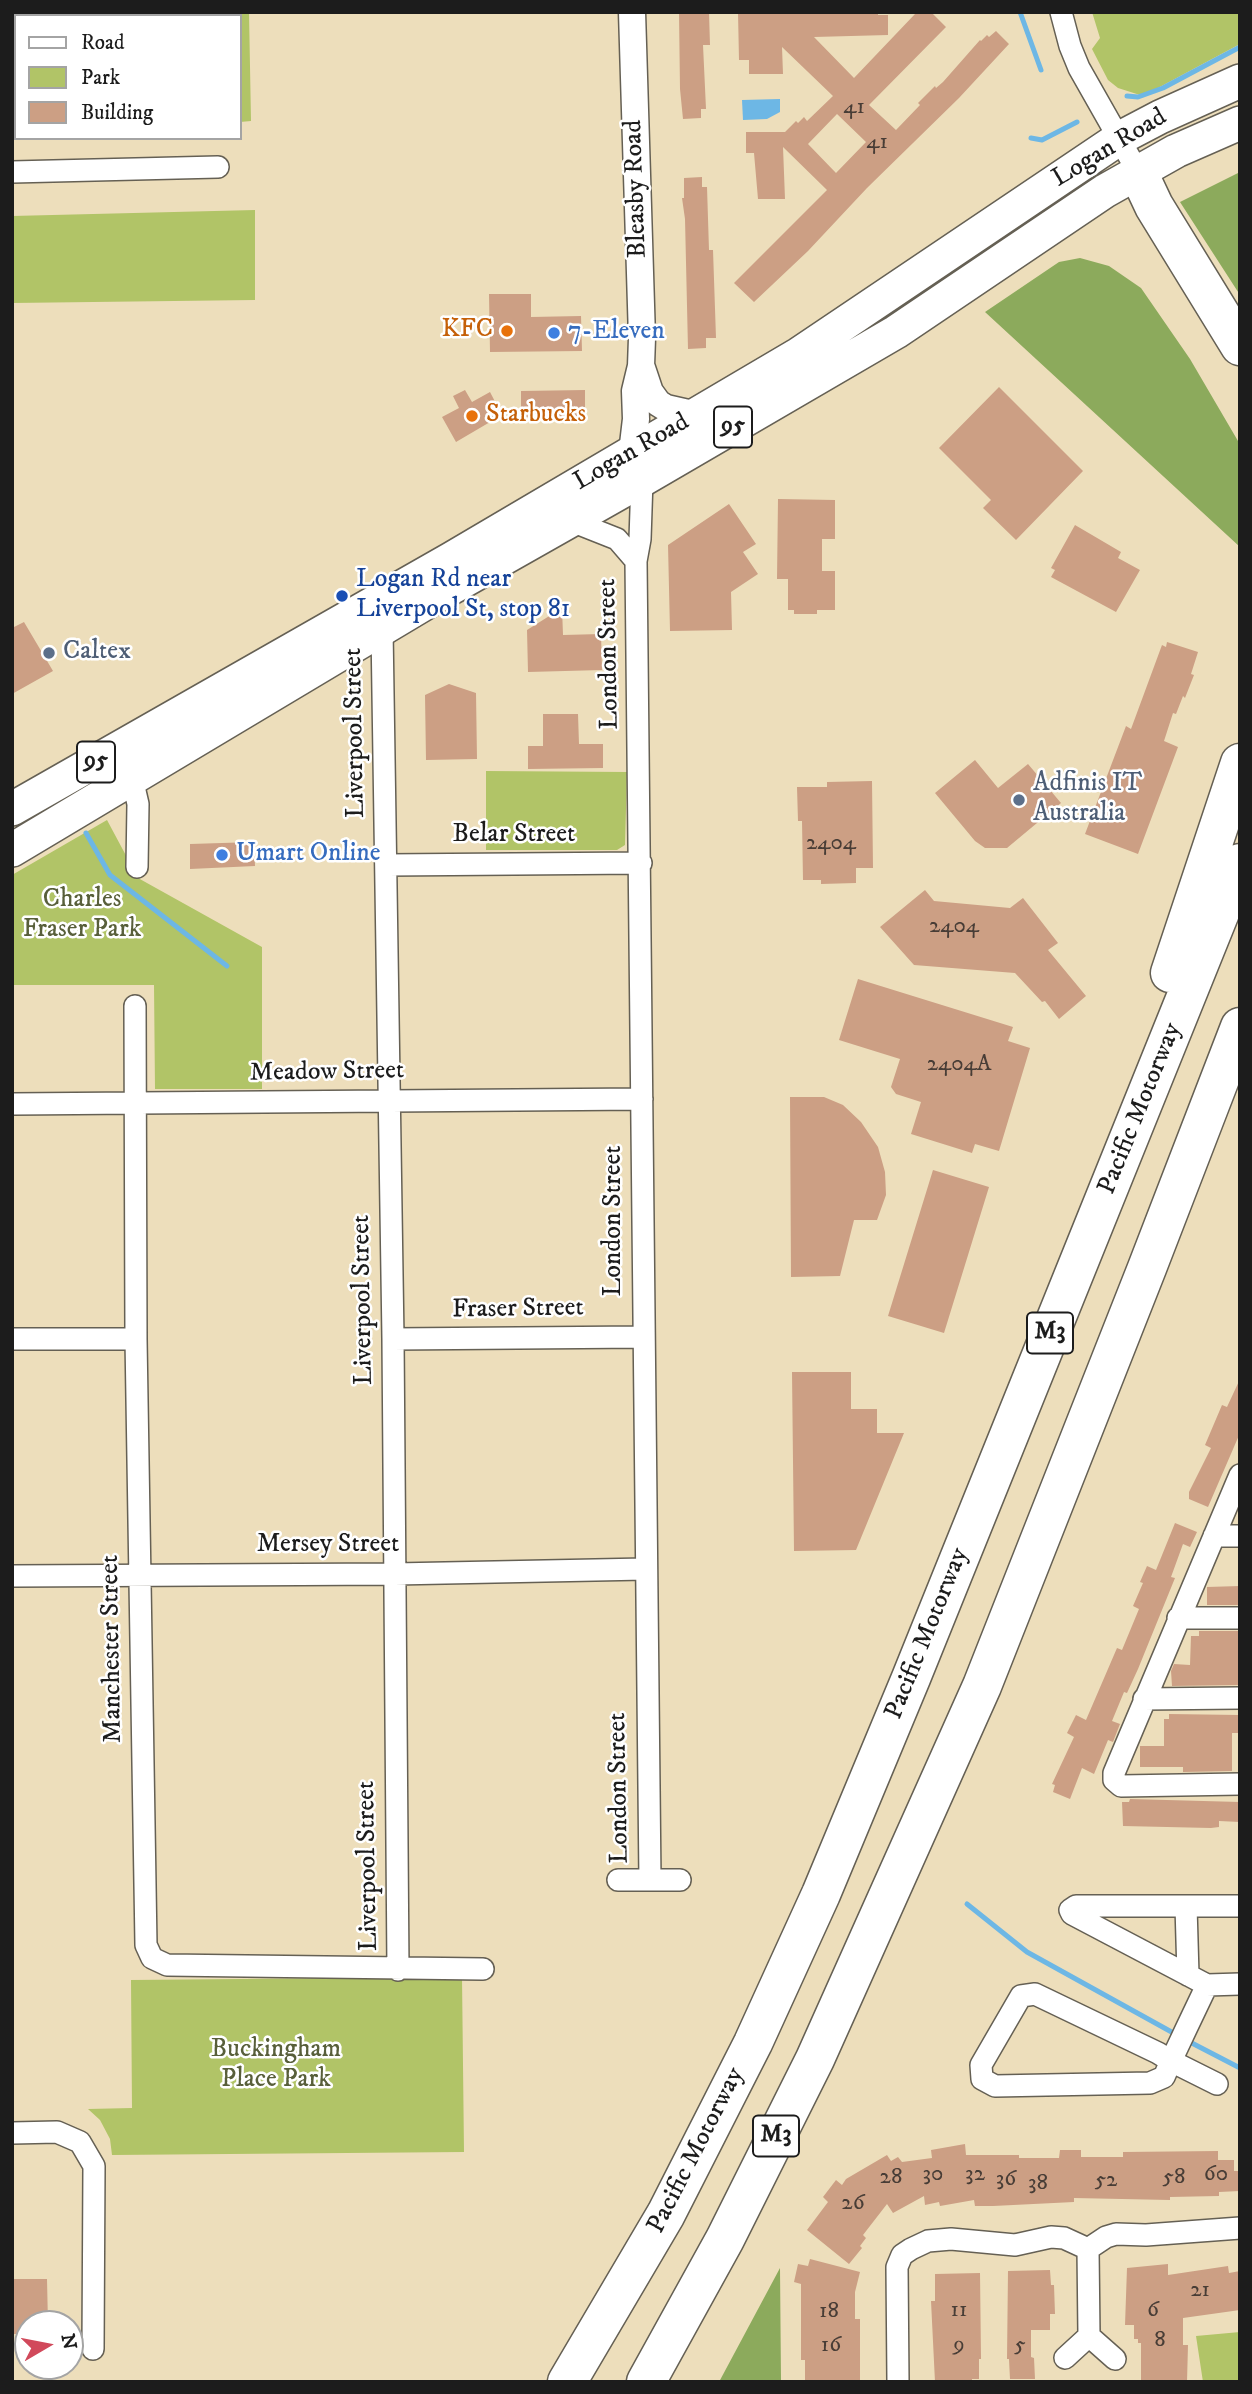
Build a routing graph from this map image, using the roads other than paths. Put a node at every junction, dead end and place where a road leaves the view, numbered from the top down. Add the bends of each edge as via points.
1 (632, 12) edge
2 (1061, 12) edge
3 (1240, 81) edge
4 (1240, 122) edge
5 (1120, 138) junction
6 (218, 167) dead end
7 (12, 172) edge
8 (1138, 172) junction
9 (1021, 204) junction
10 (1073, 211) junction
11 (1240, 346) edge
12 (641, 366) junction
13 (697, 415) junction
14 (637, 467) junction
15 (569, 520) junction
16 (636, 561) junction
17 (382, 629) junction
18 (1240, 762) edge
19 (132, 778) junction
20 (12, 809) edge
21 (12, 850) edge
22 (640, 863) junction
23 (1240, 863) edge
24 (387, 865) junction
25 (137, 867) dead end
26 (135, 1006) dead end
27 (1240, 1027) edge
28 (1165, 1048) junction
29 (1240, 1095) edge
30 (642, 1099) junction
31 (389, 1101) junction
32 (134, 1103) junction
33 (12, 1104) edge
34 (1147, 1268) junction
35 (643, 1337) junction
36 (12, 1339) edge
37 (136, 1339) junction
38 (393, 1339) junction
39 (1240, 1475) edge
40 (1214, 1536) junction
41 (1240, 1536) edge
42 (645, 1569) junction
43 (395, 1574) junction
44 (140, 1575) junction
45 (12, 1576) edge
46 (1178, 1618) junction
47 (1240, 1618) edge
48 (1240, 1698) edge
49 (1144, 1699) junction
50 (1240, 1784) edge
51 (618, 1880) dead end
52 (650, 1880) junction
53 (680, 1880) dead end
54 (1186, 1906) junction
55 (1240, 1906) edge
56 (483, 1969) dead end
57 (398, 1970) junction
58 (1188, 1975) junction
59 (1240, 1984) edge
60 (1207, 1985) junction
61 (1179, 2045) junction
62 (1217, 2084) dead end
63 (12, 2133) edge
64 (1240, 2228) edge
65 (1088, 2249) junction
66 (1089, 2336) junction
67 (93, 2349) dead end
68 (1065, 2357) dead end
69 (1115, 2358) dead end
70 (567, 2382) edge
71 (646, 2382) edge
72 (898, 2382) edge

1 - 12 street, Bleasby Road
2 - 5 street via 1079,68
3 - 5 main road, Logan Road / 95
4 - 8 main road, Logan Road / 95
5 - 8 street
5 - 9 main road, Logan Road / 95
6 - 7 street
8 - 10 main road, Logan Road / 95
8 - 11 highway
9 - 10 main road via 1042,206 1060,196
9 - 13 main road, Logan Road / 95 via 857,317
10 - 14 main road, Logan Road / 95 via 896,332
12 - 13 street, Bleasby Road via 658,403
12 - 14 street, Bleasby Road via 635,391
13 - 14 main road, Logan Road / 95
14 - 15 main road, Logan Road / 95
14 - 16 street, London Street via 640,539
14 - 20 main road, Logan Road / 95 via 440,565
15 - 16 street, London Street via 617,539
15 - 17 main road, Logan Road / 95
16 - 22 street, London Street
17 - 19 main road, Logan Road / 95
17 - 24 street, Liverpool Street
18 - 28 highway via 1163,996
19 - 21 main road, Logan Road / 95
19 - 25 street via 138,804
22 - 24 street, Belar Street
22 - 30 street, London Street
23 - 28 highway, Pacific Motorway / M3
24 - 31 street, Liverpool Street
26 - 32 street, Manchester Street
27 - 34 highway, M3
28 - 70 highway, Pacific Motorway / M3 via 821,1894 753,2043 666,2214
29 - 34 highway via 1185,1223
30 - 31 street, Meadow Street
30 - 35 street, London Street
31 - 32 street, Meadow Street
31 - 38 street, Liverpool Street
32 - 33 street, Meadow Street
32 - 37 street, Manchester Street
34 - 71 highway, M3 via 982,1686 821,2046 725,2239
35 - 38 street, Fraser Street
35 - 42 street, London Street
36 - 37 street
37 - 44 street, Manchester Street
38 - 43 street, Liverpool Street
39 - 40 street
40 - 41 street
40 - 46 street
42 - 43 street, Mersey Street
42 - 52 street, London Street
43 - 44 street, Mersey Street
43 - 57 street, Liverpool Street
44 - 45 street, Mersey Street
44 - 57 street, Manchester Street via 146,1945 152,1958 167,1965
46 - 47 street
46 - 49 street
48 - 49 street
49 - 50 street via 1114,1773 1116,1784
51 - 52 street, London Street
52 - 53 street, London Street
54 - 55 street
54 - 58 street
54 - 58 street via 1076,1906 1070,1910
56 - 57 street, Manchester Street
58 - 60 street
59 - 60 street
60 - 61 street
61 - 61 street via 1164,2077 1150,2083 995,2086 982,2079 981,2064 1021,1996 1035,1994
61 - 62 street
63 - 67 street via 57,2132 80,2142 94,2166
64 - 65 street via 1139,2235 1103,2250
65 - 66 street
65 - 72 street via 1070,2253 1036,2242 1016,2245 951,2239 928,2241 902,2256 897,2267
66 - 68 street
66 - 69 street

